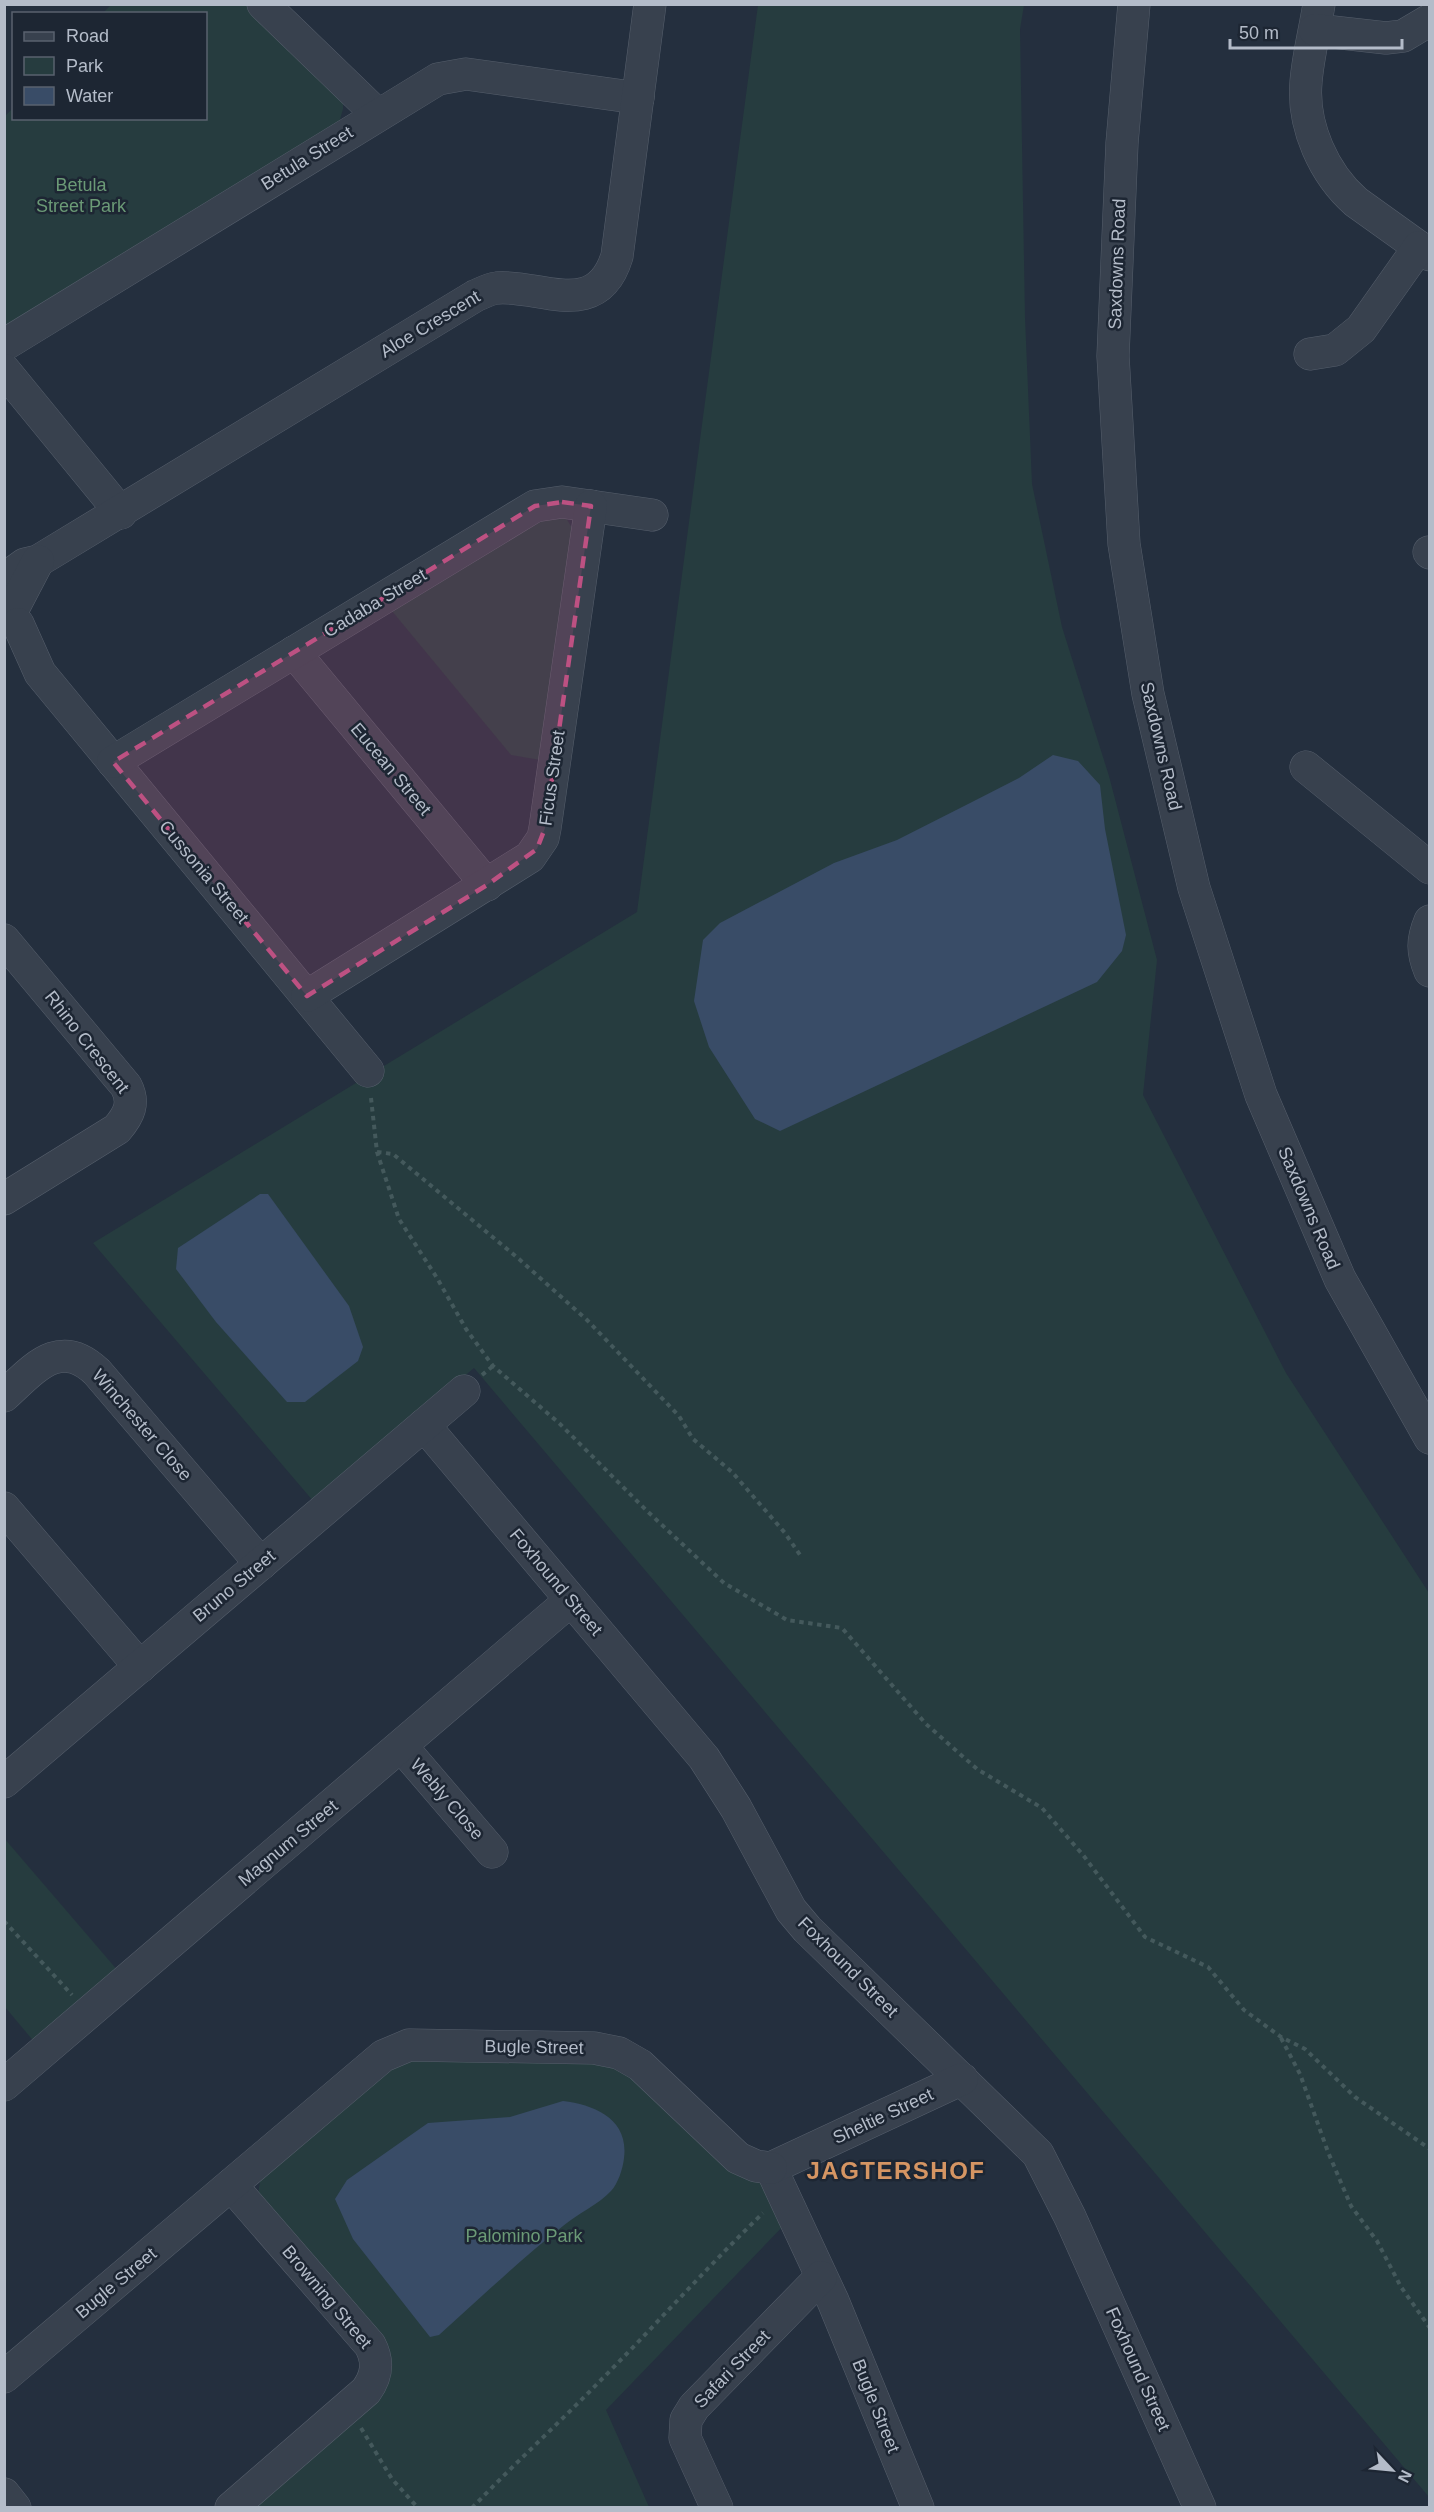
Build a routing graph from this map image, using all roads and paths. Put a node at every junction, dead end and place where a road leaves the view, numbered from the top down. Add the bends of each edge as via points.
1 (263, 4) edge
2 (650, 4) edge
3 (1134, 4) edge
4 (1317, 17) edge
5 (1430, 20) edge
6 (638, 98) junction
7 (378, 115) junction
8 (1424, 251) edge
9 (4, 345) edge
10 (1310, 354) dead end
11 (4, 370) edge
12 (591, 506) junction
13 (121, 513) junction
14 (652, 514) dead end
15 (8, 616) edge
16 (294, 652) junction
17 (113, 762) junction
18 (1306, 767) dead end
19 (1430, 868) edge
20 (487, 885) junction
21 (1430, 921) edge
22 (4, 940) edge
23 (1430, 971) edge
24 (307, 996) junction
25 (368, 1071) joint
26 (376, 1152) junction
27 (4, 1199) edge
28 (464, 1391) dead end
29 (4, 1396) edge
30 (424, 1425) junction
31 (1430, 1438) edge
32 (4, 1508) edge
33 (800, 1555) dead end
34 (261, 1564) junction
35 (571, 1600) junction
36 (140, 1667) junction
37 (402, 1747) junction
38 (10, 1767) edge
39 (492, 1852) dead end
40 (4, 1921) edge
41 (73, 1996) dead end
42 (1281, 2037) junction
43 (962, 2079) junction
44 (4, 2085) edge
45 (1430, 2149) edge
46 (777, 2181) junction
47 (231, 2185) junction
48 (821, 2277) junction
49 (1430, 2328) edge
50 (4, 2377) edge
51 (348, 2408) junction
52 (4, 2494) edge
53 (15, 2508) edge
54 (231, 2508) edge
55 (418, 2508) edge
56 (472, 2508) edge
57 (717, 2508) edge
58 (918, 2508) edge
59 (1200, 2508) edge

1 - 7 street
2 - 6 street, Aloe Crescent
3 - 31 street, Saxdowns Road via 1122,143 1113,356 1124,544 1148,694 1194,888 1261,1095 1340,1279
4 - 5 street via 1386,38 1403,36
4 - 8 street via 1305,83 1307,116 1315,142 1333,177 1356,202
6 - 7 street, Betula Street via 456,74 429,83
6 - 13 street, Aloe Crescent via 617,256 613,269 597,287 570,295 487,290
7 - 9 street, Betula Street
8 - 10 street via 1361,328 1335,350
11 - 13 street
12 - 14 street, Cadaba Street
12 - 16 street, Cadaba Street via 562,502 535,506
12 - 20 street, Ficus Street via 546,828 530,857
13 - 15 street, Aloe Crescent via 38,561
15 - 17 street, Cussonia Street via 40,673
16 - 17 street, Cadaba Street
16 - 20 street, Eucean Street
17 - 24 street, Cussonia Street
18 - 19 street
20 - 24 street, Ficus Street
21 - 23 street via 1423,938 1423,956
22 - 27 street, Rhino Crescent via 126,1086 131,1104 117,1129
24 - 25 street, Cussonia Street
25 - 26 path
26 - 33 path via 393,1154 587,1320 679,1416 693,1439 732,1472
26 - 42 path via 399,1220 465,1329 493,1366 560,1424 724,1583 788,1620 842,1628 926,1724 977,1769 1042,1808 1145,1937 1208,1967 1244,2010
28 - 30 street, Bruno Street
29 - 34 street, Winchester Close via 55,1356 84,1359
30 - 34 street, Bruno Street
30 - 35 street, Foxhound Street
32 - 36 street
34 - 36 street, Bruno Street
35 - 37 street, Magnum Street
35 - 43 street, Foxhound Street via 704,1758 791,1910
36 - 38 street, Bruno Street
37 - 39 street, Webly Close
37 - 44 street, Magnum Street
40 - 41 path
42 - 45 path via 1305,2049 1355,2097
42 - 49 path via 1300,2074 1351,2206
43 - 46 street, Sheltie Street
43 - 59 street, Foxhound Street via 1025,2139 1047,2170
46 - 47 street, Bugle Street via 738,2158 640,2065 619,2053 594,2048 423,2044 409,2045 383,2056
46 - 48 street, Bugle Street
46 - 56 path via 718,2256
47 - 50 street, Bugle Street
47 - 51 street, Browning Street via 370,2345 375,2355 375,2375 366,2391
48 - 57 street, Safari Street via 694,2407 686,2420 685,2438
48 - 58 street, Bugle Street
51 - 54 street, Browning Street
51 - 55 path via 392,2479
52 - 53 street

